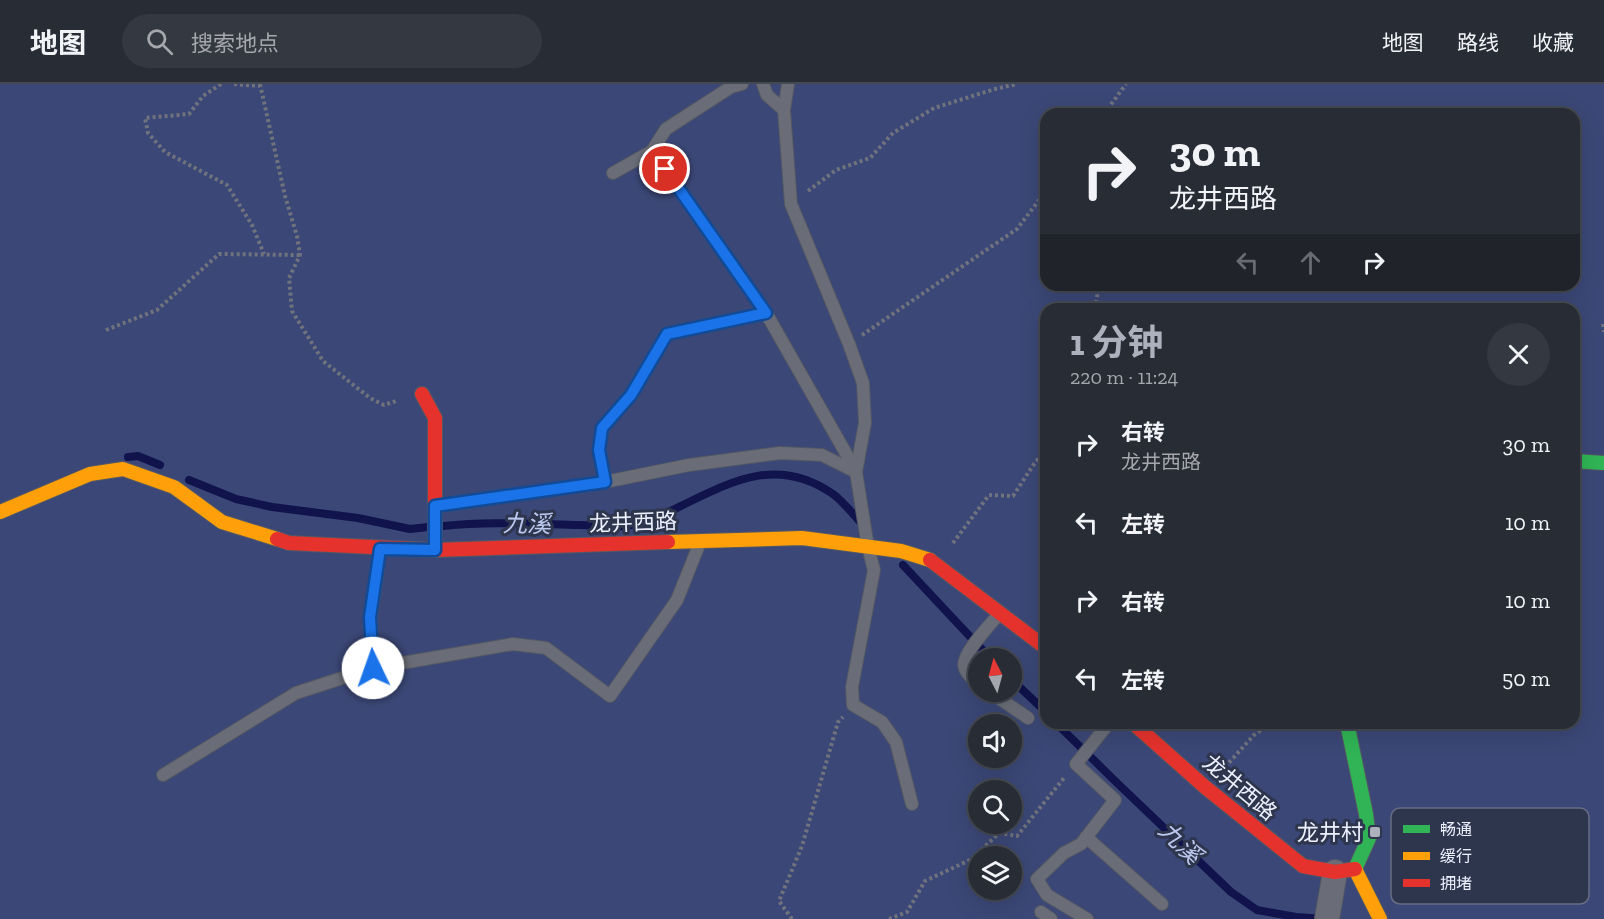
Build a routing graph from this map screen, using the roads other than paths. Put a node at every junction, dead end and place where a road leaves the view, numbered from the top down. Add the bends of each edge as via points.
1 (742, 84) edge
2 (788, 84) edge
3 (765, 89) edge
4 (784, 110) junction
5 (652, 151) junction
6 (612, 173) dead end
7 (766, 313) junction
8 (422, 394) road end
9 (1580, 461) edge
10 (1604, 463) edge
11 (856, 472) junction
12 (605, 482) junction
13 (435, 506) junction
14 (0, 512) edge
15 (701, 541) junction
16 (868, 547) junction
17 (380, 549) junction
18 (435, 550) junction
19 (1000, 613) junction
20 (1040, 643) edge
21 (972, 648) edge
22 (968, 653) edge
23 (373, 668) junction
24 (968, 675) edge
25 (1005, 702) edge
26 (1028, 718) dead end
27 (1104, 729) edge
28 (1140, 729) edge
29 (1348, 729) edge
30 (163, 775) dead end
31 (912, 804) dead end
32 (1086, 837) junction
33 (1345, 871) junction
34 (1162, 904) dead end
35 (1087, 919) edge
36 (1327, 919) edge
37 (1380, 919) edge

1 - 3 lane
1 - 5 lane via 731,87 666,129
2 - 4 lane
3 - 4 lane
4 - 11 lane via 790,204 863,383 865,423
5 - 6 lane
5 - 7 lane
7 - 11 lane
7 - 12 lane via 667,334 631,395 602,428 599,450
8 - 13 street via 435,418
9 - 10 street
11 - 12 lane via 822,454 780,453 689,465
11 - 16 lane
12 - 13 lane
13 - 18 street
14 - 17 street, 龙井西路 via 90,474 123,469 174,487 222,522 289,543
15 - 16 street, 龙井西路 via 802,537
15 - 18 street, 龙井西路
15 - 23 lane via 677,600 610,696 546,648 513,644
16 - 19 street, 龙井西路 via 901,551 932,561
16 - 31 lane via 874,570 852,687 853,705 882,722 896,742
17 - 18 street, 龙井西路
17 - 23 lane via 370,617
19 - 20 street, 龙井西路
19 - 21 lane
22 - 24 lane via 964,665
23 - 30 lane via 296,693
25 - 26 lane
27 - 32 lane via 1076,764 1115,800
28 - 33 street, 龙井西路 via 1205,788 1303,866
29 - 33 street via 1369,838
32 - 34 lane
32 - 35 lane via 1037,879 1047,895
33 - 36 street
33 - 37 street

